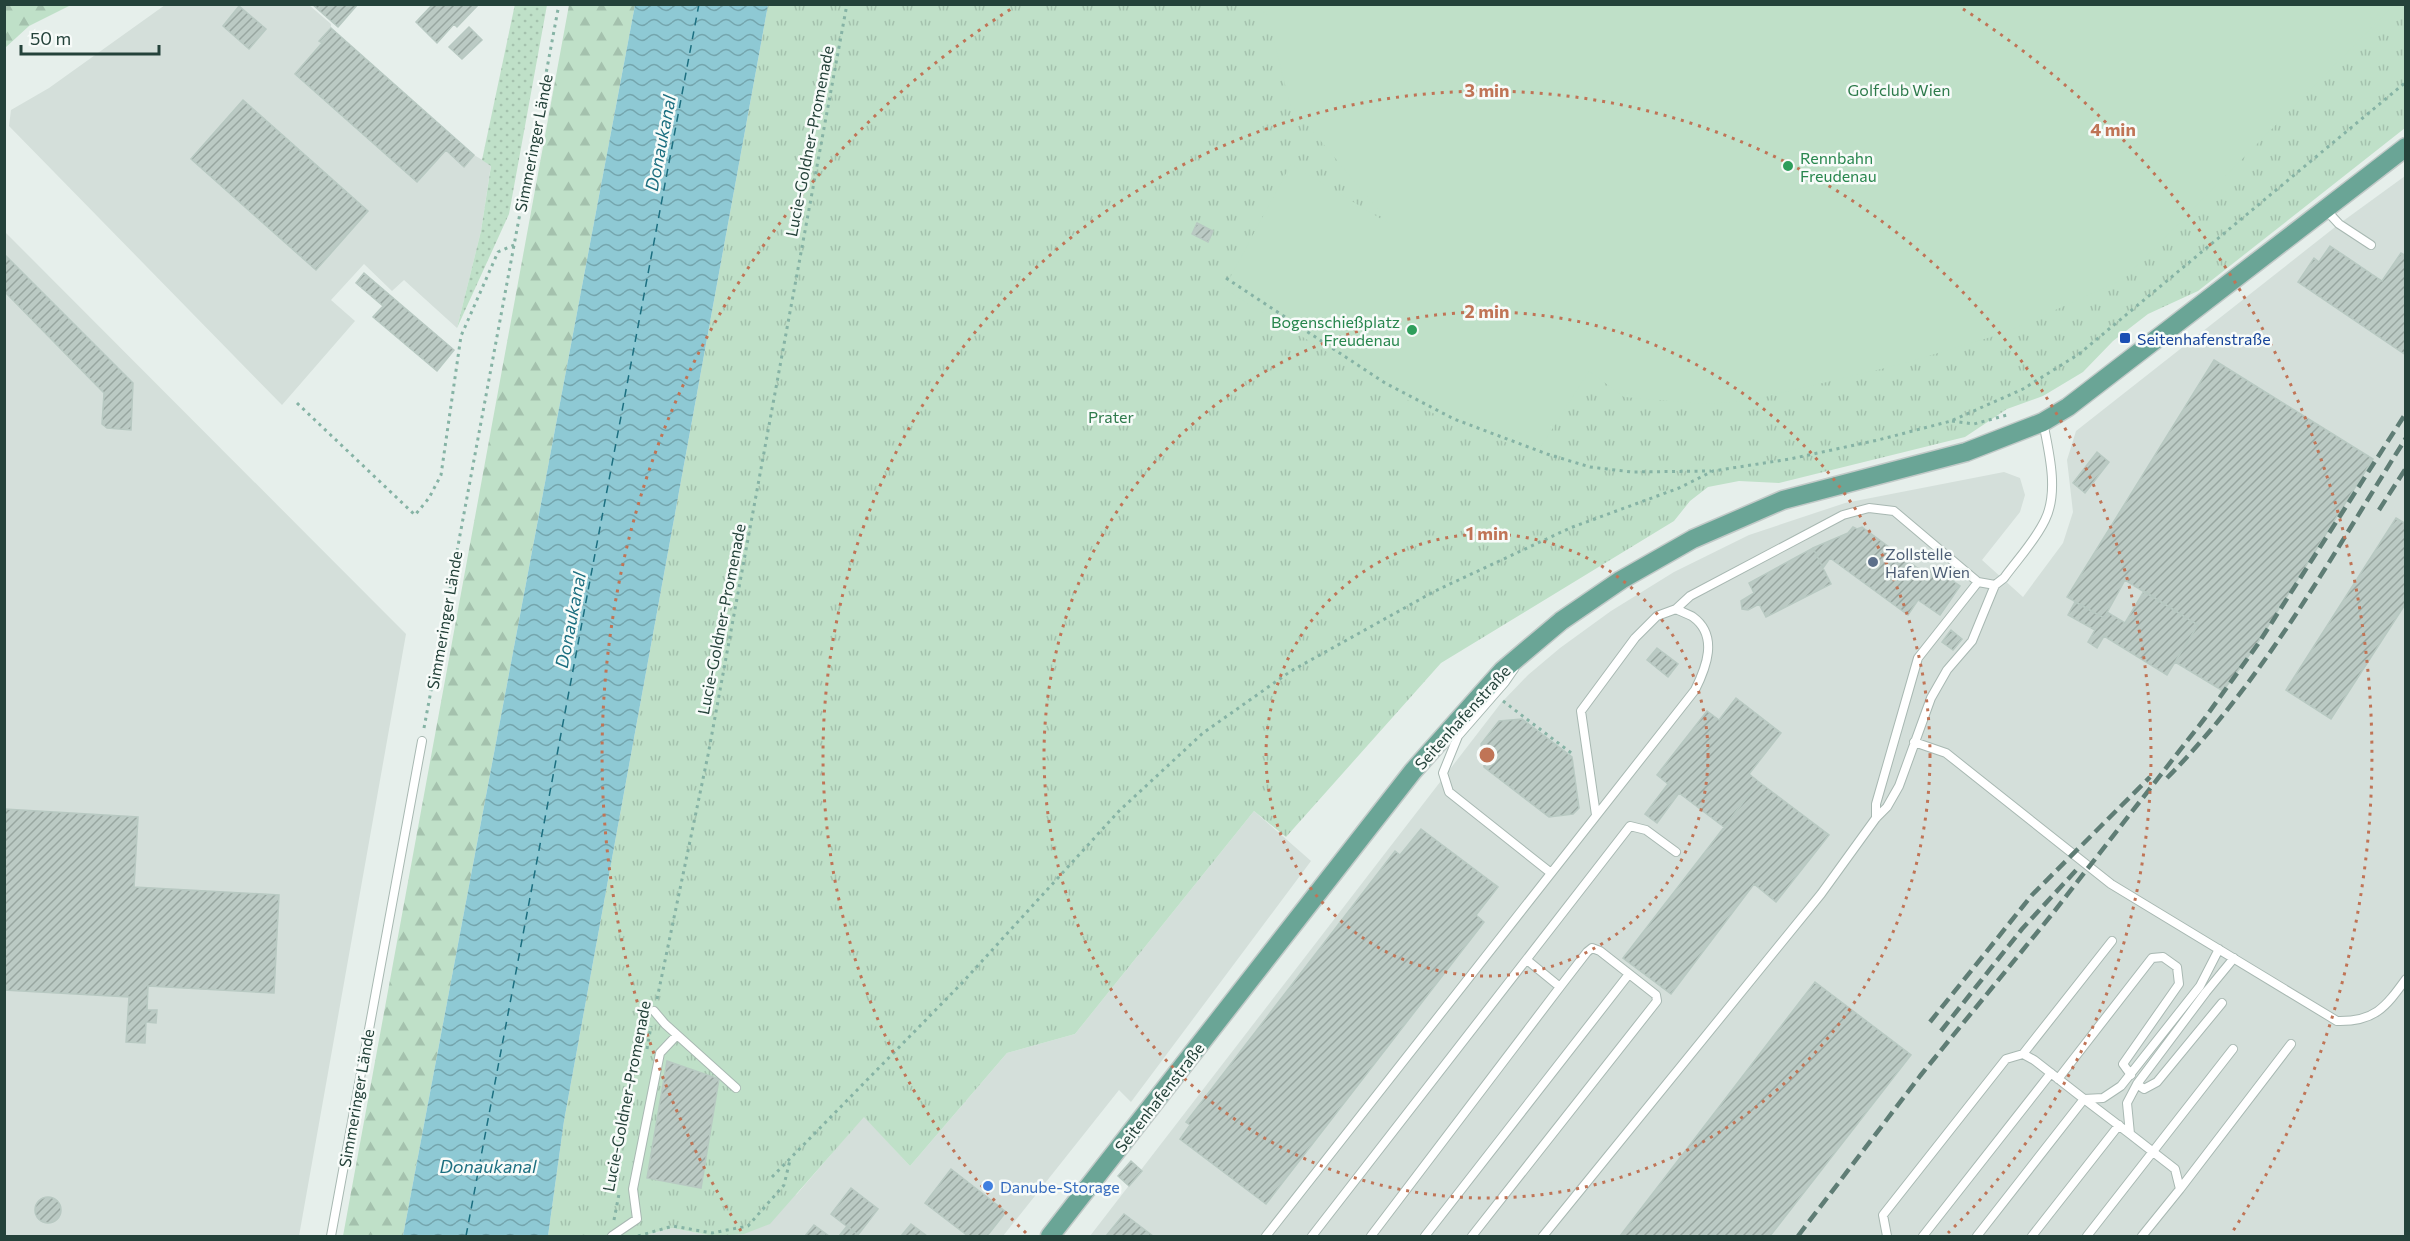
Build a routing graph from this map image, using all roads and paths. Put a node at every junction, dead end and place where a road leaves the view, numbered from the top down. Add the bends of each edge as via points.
1 (559, 4) edge
2 (847, 4) edge
3 (2406, 82) edge
4 (2406, 147) edge
5 (2326, 210) junction
6 (514, 245) junction
7 (2371, 245) dead end
8 (1226, 278) dead end
9 (297, 403) dead end
10 (2043, 422) junction
11 (1713, 471) junction
12 (1978, 582) junction
13 (1995, 585) junction
14 (1676, 609) junction
15 (1528, 648) junction
16 (1501, 700) dead end
17 (422, 741) joint
18 (1914, 742) junction
19 (1589, 766) junction
20 (1596, 816) junction
21 (1876, 818) junction
22 (1676, 852) dead end
23 (1551, 873) junction
24 (2112, 941) dead end
25 (2219, 949) junction
26 (2234, 958) junction
27 (1527, 960) junction
28 (1629, 974) junction
29 (2406, 979) edge
30 (1560, 987) junction
31 (2222, 1003) dead end
32 (654, 1011) junction
33 (677, 1035) junction
34 (2291, 1044) dead end
35 (2233, 1048) dead end
36 (2023, 1054) junction
37 (645, 1056) dead end
38 (2131, 1075) junction
39 (2054, 1076) junction
40 (2137, 1084) junction
41 (736, 1088) dead end
42 (2084, 1099) junction
43 (2119, 1125) junction
44 (2130, 1134) junction
45 (2152, 1152) junction
46 (790, 1159) junction
47 (772, 1177) dead end
48 (2180, 1189) junction
49 (620, 1191) dead end
50 (613, 1225) dead end
51 (331, 1236) edge
52 (612, 1236) edge
53 (638, 1236) edge
54 (1050, 1236) edge
55 (1266, 1236) edge
56 (1312, 1236) edge
57 (1371, 1236) edge
58 (1425, 1236) edge
59 (1472, 1236) edge
60 (1543, 1236) edge
61 (1887, 1236) edge
62 (1923, 1236) edge
63 (1977, 1236) edge
64 (2032, 1236) edge
65 (2087, 1236) edge
66 (2142, 1236) edge

1 - 6 path, Simmeringer Lände
2 - 32 path, Lucie-Goldner-Promenade via 708,755
3 - 11 path via 2079,354 2023,389 1951,421 1790,459
4 - 5 main road, Seitenhafenstraße
5 - 7 lane via 2339,224
5 - 10 main road, Seitenhafenstraße
6 - 9 path via 498,252 461,336 441,475 415,515
6 - 17 path, Simmeringer Lände
8 - 11 path via 1385,383 1454,419 1590,467 1632,472
10 - 13 lane via 2049,450 2051,503 2045,520
10 - 15 main road, Seitenhafenstraße via 1966,452 1773,504 1693,540 1622,580
11 - 46 path via 1679,488 1570,528 1435,591 1291,670 1203,733 1119,811 962,982
12 - 13 lane
12 - 14 lane via 1894,511 1869,508 1843,515 1690,596
12 - 21 lane via 1918,658 1876,804
13 - 18 lane via 1972,641 1947,670
14 - 19 lane via 1657,616 1635,638 1581,711
14 - 20 lane via 1694,617 1705,631 1709,647 1705,669 1678,713
15 - 23 lane via 1505,682 1458,736 1443,773 1449,792
15 - 54 main road, Seitenhafenstraße via 1503,670 1413,771
16 - 19 path
17 - 51 lane, Simmeringer Lände
18 - 21 lane via 1899,786
18 - 25 lane via 1946,753 2111,884
19 - 20 lane
20 - 23 lane
21 - 60 lane via 1821,894
22 - 27 lane via 1646,830 1630,826
23 - 55 lane
24 - 36 lane
25 - 26 lane
25 - 38 lane via 2200,986
26 - 29 lane via 2337,1022 2369,1017 2388,1004
26 - 40 lane
27 - 30 lane
27 - 56 lane
28 - 30 lane via 1592,948
28 - 58 lane
28 - 59 lane via 1656,995 1657,1001
30 - 57 lane
31 - 40 lane via 2157,1082 2144,1089
32 - 33 lane
32 - 37 path, Lucie-Goldner-Promenade
33 - 41 lane
33 - 52 lane via 660,1053 633,1189 638,1219
34 - 48 lane
35 - 45 lane
36 - 39 lane
36 - 61 lane via 2006,1059 1883,1215
38 - 39 lane via 2123,1064 2179,984 2176,968 2163,957 2152,958
38 - 42 lane via 2103,1098
39 - 42 lane
39 - 62 lane
40 - 44 lane via 2127,1103
42 - 43 lane
42 - 63 lane
43 - 44 lane
43 - 64 lane
44 - 45 lane
45 - 48 lane via 2175,1169
45 - 65 lane
46 - 47 path
46 - 53 path via 784,1185 748,1226 712,1233 673,1226
48 - 66 lane
49 - 50 path, Lucie-Goldner-Promenade

